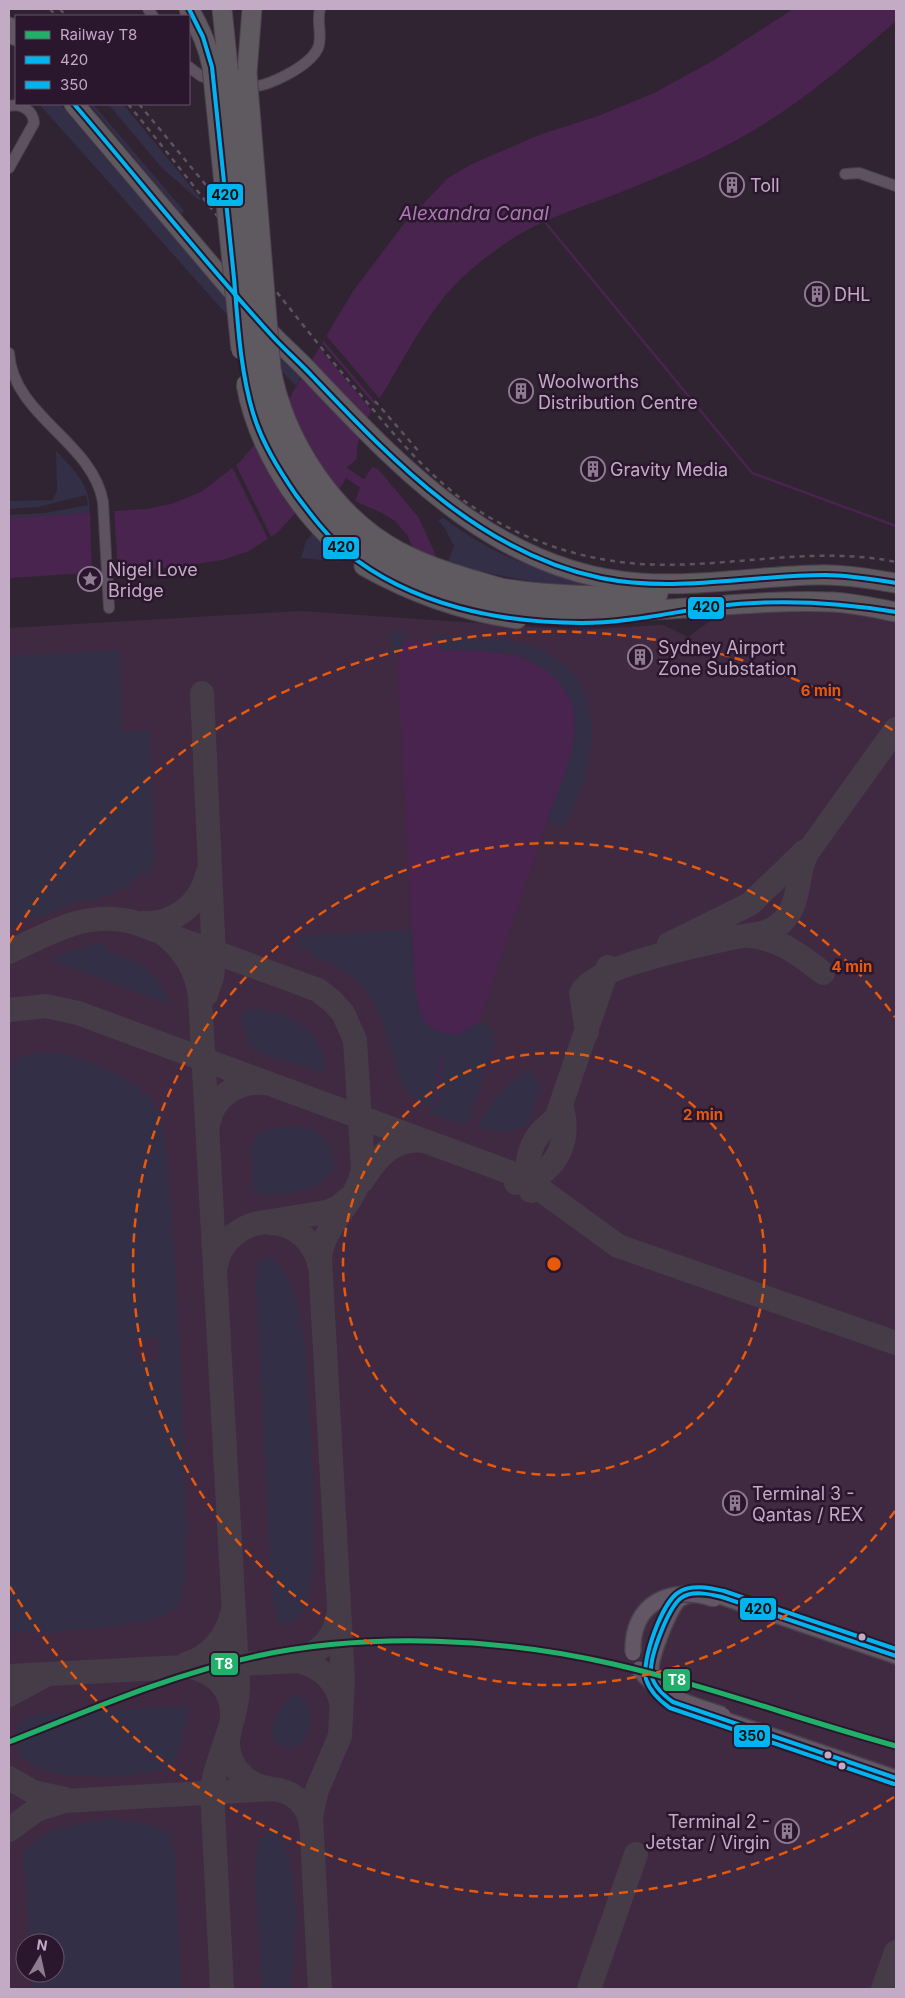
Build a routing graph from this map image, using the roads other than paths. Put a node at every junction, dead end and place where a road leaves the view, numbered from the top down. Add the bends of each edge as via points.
1 (189, 9) edge
2 (222, 9) edge
3 (230, 9) edge
4 (247, 9) edge
5 (252, 9) edge
6 (320, 9) edge
7 (190, 67) edge
8 (220, 67) junction
9 (247, 73) junction
10 (75, 105) edge
11 (9, 106) edge
12 (9, 168) edge
13 (845, 174) dead end
14 (896, 186) edge
15 (9, 353) edge
16 (896, 583) edge
17 (896, 592) edge
18 (499, 602) junction
19 (109, 608) dead end
20 (896, 612) edge
21 (896, 1656) edge
22 (896, 1661) edge
23 (896, 1774) edge
24 (896, 1778) edge

1 - 8 highway
2 - 8 highway
3 - 8 highway
4 - 9 highway
5 - 9 highway
6 - 7 street via 318,48 292,71 273,82 254,88 236,86 201,76
8 - 18 highway, bridge via 242,354 248,395 260,432 284,477 311,516 364,566 437,600
9 - 18 highway, bridge via 271,369 275,390 293,435 335,498 372,534
10 - 16 highway via 274,338 378,445 426,488 506,544 542,561 585,575 640,583 677,584 819,575
11 - 12 street via 27,109 34,123
13 - 14 street via 859,172
15 - 19 street via 12,372 20,389 94,478 101,494
17 - 18 highway via 812,586 578,597 537,594
18 - 20 highway via 554,612 594,613 779,602 834,602
21 - 24 street via 722,1597 691,1595 672,1607 651,1672 657,1687 674,1702
22 - 23 street, bridge via 714,1599 681,1593 655,1602 640,1619 632,1642 639,1669 658,1689 680,1700

